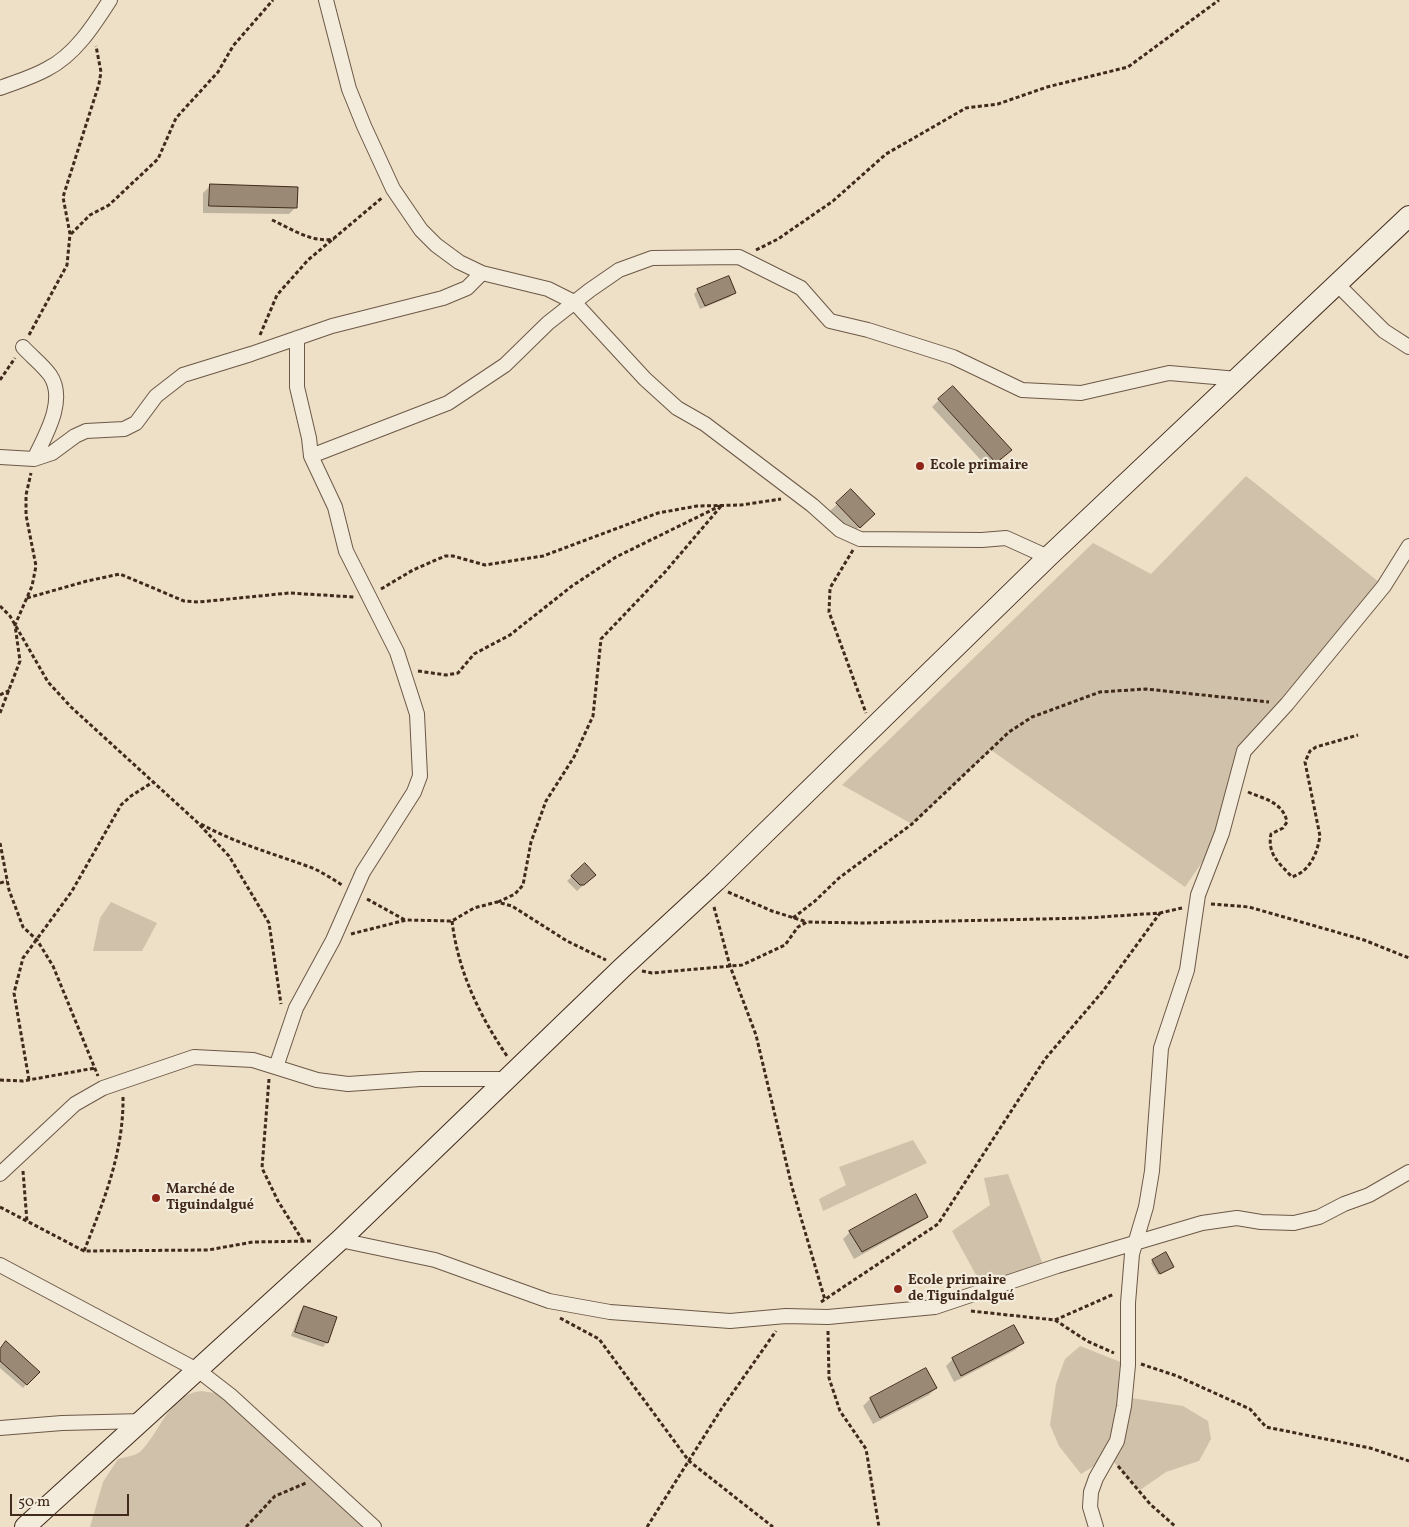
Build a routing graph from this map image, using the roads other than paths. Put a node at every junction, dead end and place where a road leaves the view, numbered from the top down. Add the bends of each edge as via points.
1 (110, 0) edge
2 (326, 0) edge
3 (0, 88) edge
4 (1409, 216) edge
5 (482, 273) junction
6 (1337, 284) junction
7 (574, 302) junction
8 (297, 338) junction
9 (23, 347) road end
10 (1409, 347) edge
11 (1238, 379) junction
12 (311, 456) junction
13 (0, 457) edge
14 (34, 459) junction
15 (1409, 546) edge
16 (1048, 556) junction
17 (276, 1067) junction
18 (512, 1075) junction
19 (1409, 1172) edge
20 (0, 1174) edge
21 (340, 1240) junction
22 (1134, 1244) junction
23 (0, 1265) edge
24 (199, 1371) junction
25 (143, 1422) junction
26 (0, 1428) edge
27 (25, 1527) edge
28 (374, 1527) edge
29 (1096, 1527) edge

1 - 3 street via 93,27 71,51 48,69
2 - 5 street via 349,89 393,189 416,224 436,245 459,262
4 - 6 street
5 - 7 street via 548,289
5 - 8 street via 467,288 442,298
6 - 10 street via 1384,331
6 - 11 street
7 - 11 street via 619,270 652,258 740,258 802,288 830,321 953,357 1022,390 1081,393 1169,373
7 - 12 street via 505,364 448,403
7 - 16 street via 645,379 677,408 705,424 840,530 860,539 1006,538
8 - 12 street via 297,388 310,438
8 - 14 street via 183,375 166,387 136,423 127,428 86,431 52,453
9 - 14 street via 50,375 54,385 55,411
11 - 16 street
12 - 17 street via 335,508 346,551 397,652 417,714 420,776 414,792 363,872 333,940 296,1008
13 - 14 street
15 - 22 street via 1384,586 1244,751 1222,833 1198,895 1187,970 1161,1048 1152,1171 1146,1207
16 - 18 street via 709,888
17 - 18 street via 318,1080 348,1084
17 - 20 street via 253,1060 194,1057 103,1088 75,1104
18 - 21 street
19 - 22 street via 1369,1195 1319,1217 1294,1223 1237,1218 1202,1223
21 - 22 street via 435,1260 549,1301 610,1312 730,1321 786,1316 828,1317 935,1306
21 - 24 street
22 - 29 street via 1121,1424 1091,1492 1090,1507
23 - 24 street
24 - 25 street
24 - 28 street
25 - 26 street
25 - 27 street

